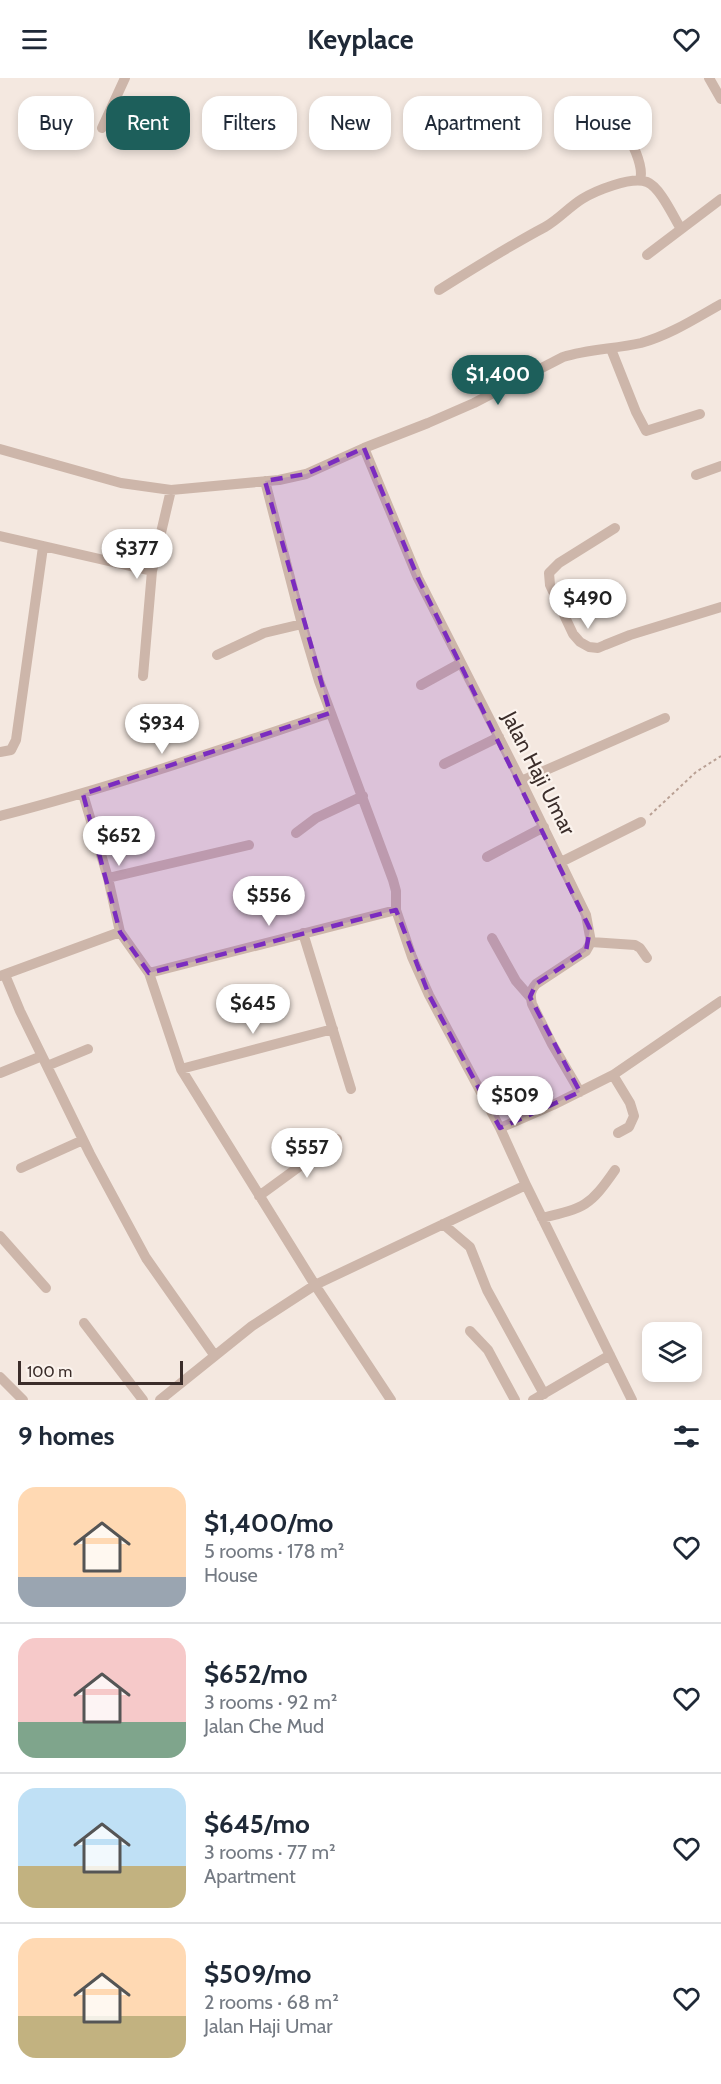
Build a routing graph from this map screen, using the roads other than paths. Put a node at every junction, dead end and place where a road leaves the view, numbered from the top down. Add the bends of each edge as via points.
1 (125, 78) edge
2 (709, 78) edge
3 (721, 99) edge
4 (102, 128) dead end
5 (634, 150) edge
6 (640, 180) junction
7 (721, 198) edge
8 (681, 229) junction
9 (647, 255) dead end
10 (440, 290) dead end
11 (721, 304) edge
12 (611, 350) junction
13 (699, 414) dead end
14 (364, 448) junction
15 (0, 449) edge
16 (721, 466) edge
17 (696, 475) dead end
18 (265, 482) junction
19 (171, 490) junction
20 (615, 528) dead end
21 (0, 536) edge
22 (43, 547) junction
23 (152, 571) junction
24 (719, 612) edge
25 (302, 624) junction
26 (217, 655) dead end
27 (461, 663) junction
28 (143, 676) dead end
29 (421, 685) dead end
30 (330, 713) junction
31 (665, 718) dead end
32 (499, 737) junction
33 (0, 752) edge
34 (444, 764) dead end
35 (521, 781) junction
36 (83, 794) junction
37 (363, 796) junction
38 (0, 816) edge
39 (641, 822) road end
40 (544, 827) junction
41 (296, 833) dead end
42 (249, 845) dead end
43 (487, 857) dead end
44 (561, 862) junction
45 (108, 878) junction
46 (396, 910) junction
47 (120, 932) junction
48 (303, 933) junction
49 (492, 938) dead end
50 (591, 942) junction
51 (648, 958) dead end
52 (149, 974) junction
53 (2, 975) edge
54 (530, 997) junction
55 (721, 1001) edge
56 (333, 1029) junction
57 (88, 1049) dead end
58 (45, 1061) junction
59 (181, 1069) junction
60 (0, 1073) edge
61 (613, 1075) junction
62 (351, 1089) dead end
63 (580, 1092) junction
64 (500, 1128) junction
65 (618, 1133) dead end
66 (337, 1139) dead end
67 (83, 1140) junction
68 (21, 1168) dead end
69 (615, 1170) dead end
70 (526, 1185) junction
71 (259, 1196) junction
72 (542, 1218) junction
73 (443, 1224) junction
74 (0, 1236) edge
75 (315, 1285) junction
76 (46, 1288) dead end
77 (84, 1323) dead end
78 (470, 1330) dead end
79 (610, 1355) junction
80 (215, 1356) junction
81 (0, 1377) edge
82 (544, 1394) junction
83 (23, 1400) edge
84 (143, 1400) edge
85 (160, 1400) edge
86 (391, 1400) edge
87 (515, 1400) edge
88 (533, 1400) edge
89 (632, 1400) edge

1 - 4 street
2 - 3 street
5 - 6 street via 642,174
6 - 8 street via 656,188
6 - 10 street via 582,199 548,226
7 - 8 street
8 - 9 street
11 - 12 street via 645,342
12 - 13 street via 646,431
12 - 14 street via 563,357 474,403
14 - 18 street via 306,474
14 - 27 street, Jalan Haji Umar via 418,578
15 - 19 street via 121,483
16 - 17 street
18 - 19 street
18 - 25 street
19 - 23 street
20 - 24 street via 549,573 550,585 580,642 598,648 630,635
21 - 22 street
22 - 23 street
22 - 33 street via 16,740 11,750
23 - 28 street
25 - 26 street via 264,633
25 - 30 street
27 - 29 street
27 - 32 street, Jalan Haji Umar
30 - 36 street
30 - 37 street
31 - 35 street
32 - 34 street
32 - 35 street, Jalan Haji Umar
35 - 40 street, Jalan Haji Umar
36 - 38 street
36 - 45 street
37 - 41 street via 316,818
37 - 46 street via 393,880
39 - 44 street
40 - 43 street
40 - 44 street, Jalan Haji Umar
42 - 45 street
44 - 50 street, Jalan Haji Umar via 586,915
45 - 47 street
46 - 48 street
46 - 64 street via 429,995
47 - 52 street
47 - 53 street
48 - 52 street
48 - 56 street
49 - 54 street via 516,981
50 - 51 street via 635,945
50 - 54 street via 577,959 536,984
52 - 59 street
53 - 58 street
54 - 63 street
55 - 61 street
56 - 59 street
56 - 62 street
57 - 58 street
58 - 60 street
58 - 67 street
59 - 71 street
61 - 63 street
61 - 65 street via 634,1116 629,1127
63 - 64 street
64 - 70 street
66 - 71 street
67 - 68 street
67 - 80 street via 146,1258
69 - 72 street via 601,1192 580,1208
70 - 72 street
70 - 73 street
71 - 75 street
72 - 79 street
73 - 75 street
73 - 82 street via 470,1247 487,1290
74 - 76 street
75 - 80 street via 252,1326
75 - 86 street
77 - 84 street
78 - 87 street via 488,1350
79 - 82 street
79 - 89 street
80 - 85 street
81 - 83 street
82 - 88 street

